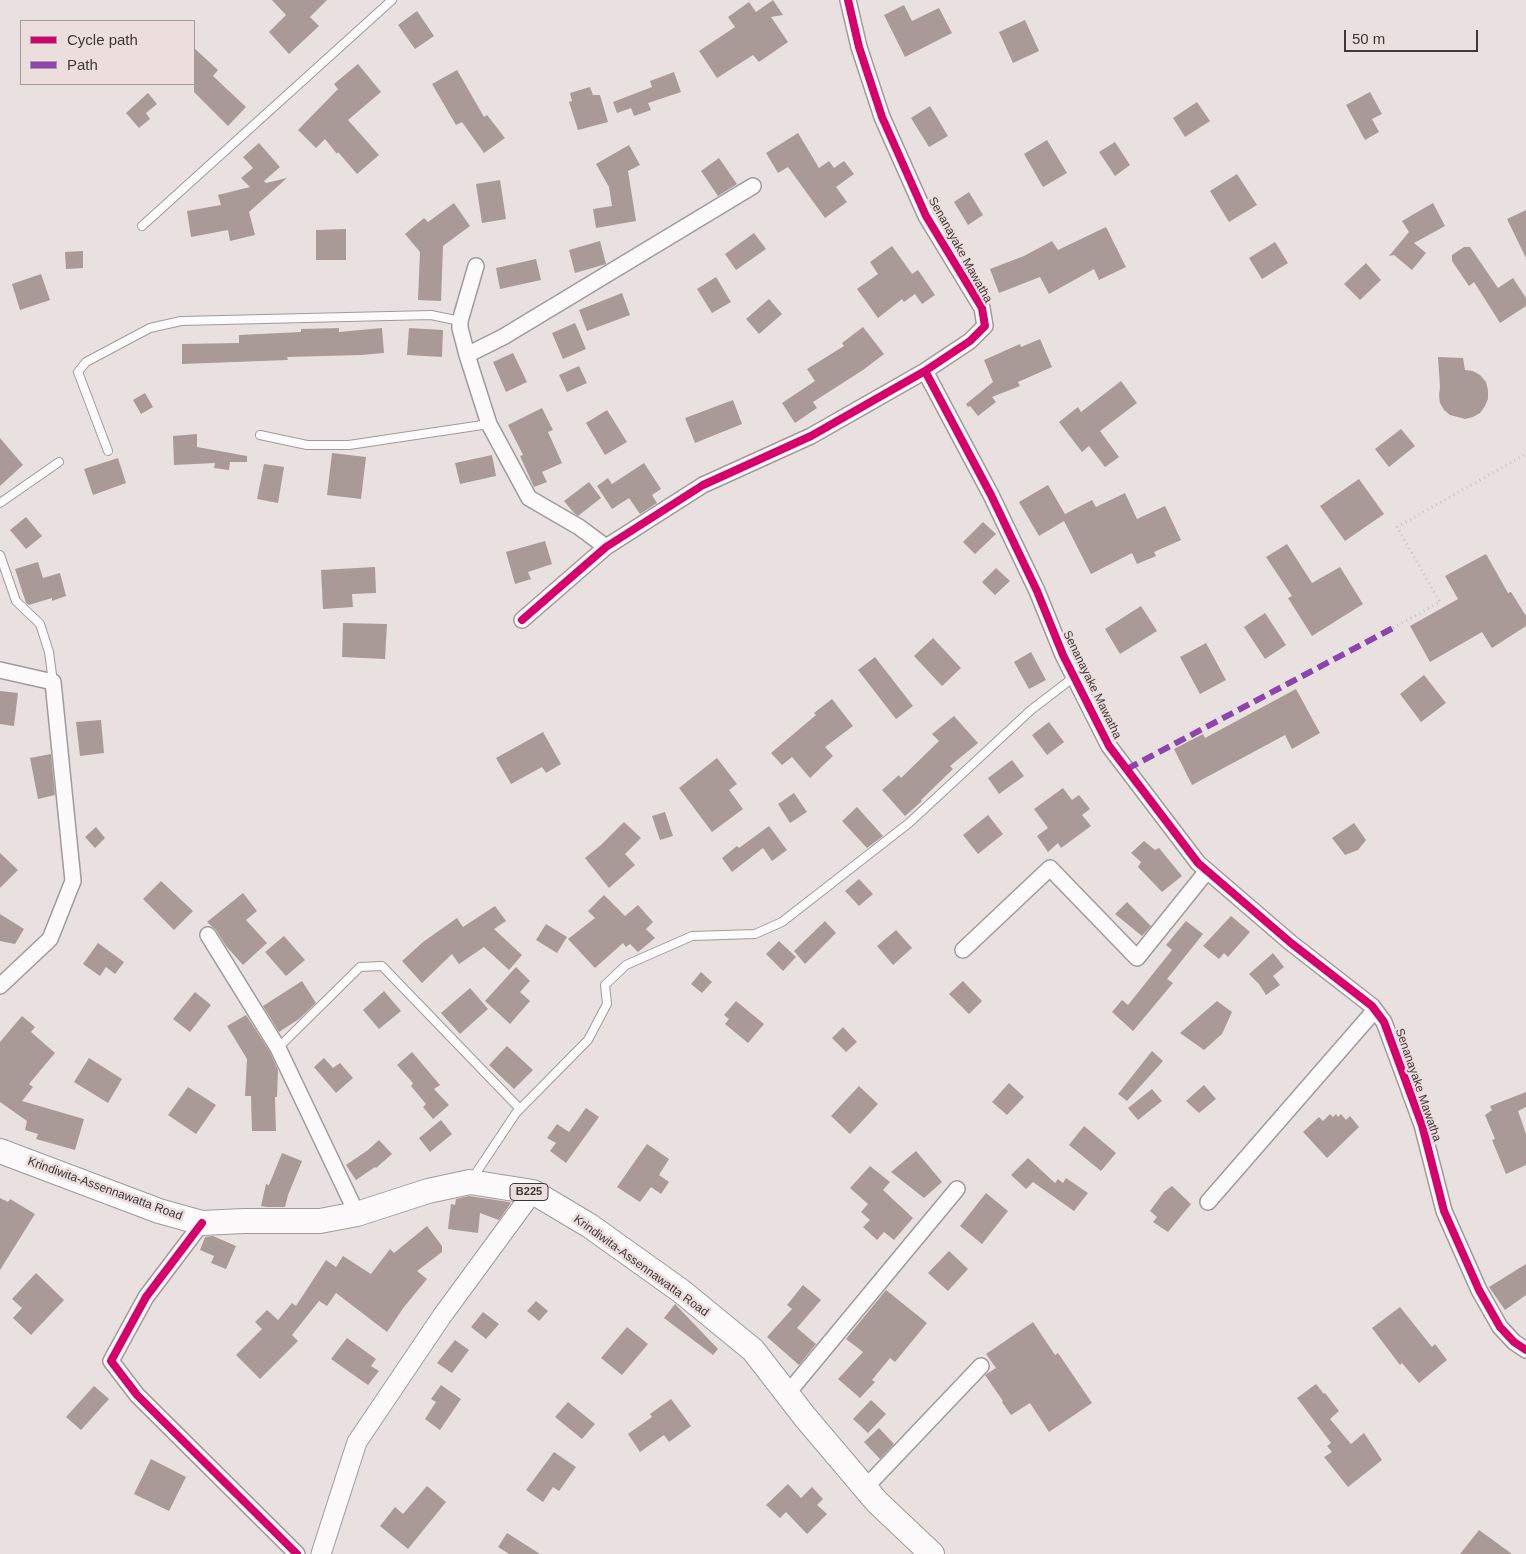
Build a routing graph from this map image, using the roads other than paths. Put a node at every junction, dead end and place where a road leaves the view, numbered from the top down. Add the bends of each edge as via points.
1 (392, 0) edge
2 (848, 0) edge
3 (753, 186) dead end
4 (142, 226) dead end
5 (476, 266) dead end
6 (460, 321) junction
7 (467, 355) junction
8 (924, 371) junction
9 (489, 424) junction
10 (260, 436) dead end
11 (108, 451) dead end
12 (59, 462) dead end
13 (0, 503) edge
14 (606, 547) junction
15 (0, 555) edge
16 (522, 620) dead end
17 (0, 670) edge
18 (1074, 678) junction
19 (53, 682) junction
20 (1207, 871) junction
21 (208, 935) dead end
22 (963, 950) dead end
23 (0, 986) edge
24 (1375, 1010) junction
25 (278, 1048) junction
26 (520, 1109) junction
27 (0, 1151) edge
28 (470, 1182) junction
29 (957, 1189) dead end
30 (533, 1192) junction
31 (1208, 1202) dead end
32 (357, 1214) junction
33 (202, 1223) junction
34 (1526, 1350) edge
35 (981, 1366) dead end
36 (787, 1394) junction
37 (865, 1488) junction
38 (297, 1554) edge
39 (321, 1554) edge
40 (932, 1554) edge

1 - 4 lane
2 - 8 street, Senanayake Mawatha via 859,47 882,117 926,216 982,308 985,326 970,341
3 - 7 street via 503,337
5 - 6 street
6 - 7 street
6 - 11 lane via 431,314 181,321 150,328 86,362 78,372
7 - 9 street
8 - 14 street via 811,436 704,484
8 - 18 street, Senanayake Mawatha via 1012,538
9 - 10 lane via 349,445 307,445
9 - 14 street via 529,498
12 - 13 lane
14 - 16 street
15 - 19 lane via 16,601 40,624 49,652
17 - 19 street
18 - 20 street, Senanayake Mawatha via 1109,746
18 - 26 lane via 1031,710 909,823 782,922 755,934 692,936 626,965 605,985 607,1004 588,1040
19 - 23 street via 74,881 50,940
20 - 22 street via 1137,958 1050,868
20 - 24 street, Senanayake Mawatha
21 - 25 street
24 - 31 street
24 - 34 street, Senanayake Mawatha via 1384,1022 1422,1125 1444,1211 1479,1290 1500,1327
25 - 26 lane via 360,967 382,966
25 - 32 street
26 - 28 lane
27 - 33 main road, Krindiwita-Assennawatta Road / B225 via 159,1211
28 - 30 main road, Krindiwita-Assennawatta Road / B225
28 - 32 main road, Krindiwita-Assennawatta Road / B225 via 428,1191
29 - 36 street
30 - 36 main road, Krindiwita-Assennawatta Road / B225 via 590,1226 681,1291 753,1350
30 - 39 street via 442,1316 357,1442
32 - 33 main road, Krindiwita-Assennawatta Road / B225 via 320,1221
33 - 38 street via 146,1297 110,1361 137,1395
35 - 37 street
36 - 37 main road, Krindiwita-Assennawatta Road / B225
37 - 40 main road, Krindiwita-Assennawatta Road / B225

